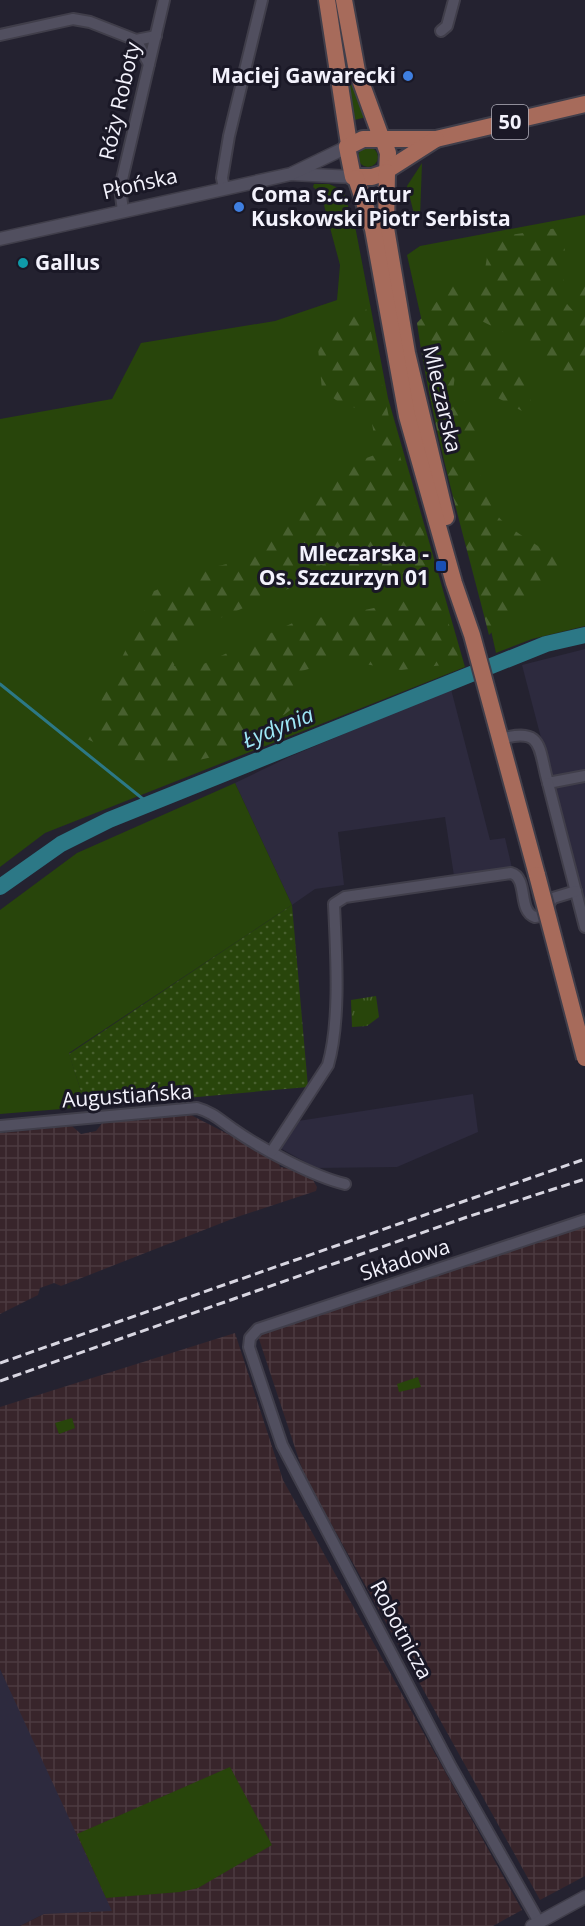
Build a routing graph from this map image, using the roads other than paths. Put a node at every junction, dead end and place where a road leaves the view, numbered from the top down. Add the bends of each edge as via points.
1 (164, 0) edge
2 (262, 0) edge
3 (327, 0) edge
4 (344, 0) edge
5 (454, 0) edge
6 (441, 31) dead end
7 (0, 35) edge
8 (156, 36) junction
9 (136, 40) junction
10 (149, 64) junction
11 (585, 104) edge
12 (382, 138) junction
13 (436, 139) junction
14 (348, 145) junction
15 (388, 170) junction
16 (291, 174) junction
17 (354, 178) junction
18 (224, 188) junction
19 (123, 211) junction
20 (0, 239) edge
21 (472, 635) junction
22 (500, 739) junction
23 (585, 776) edge
24 (548, 783) junction
25 (576, 891) junction
26 (585, 927) edge
27 (585, 1058) edge
28 (0, 1126) edge
29 (272, 1151) junction
30 (345, 1184) dead end
31 (585, 1220) edge
32 (249, 1347) joint
33 (585, 1897) edge
34 (535, 1924) edge

1 - 8 street, Róży Roboty
2 - 18 street via 229,136
3 - 14 main road, Mleczarska
4 - 12 main road, Mleczarska via 361,88
5 - 6 street via 447,26
7 - 9 street via 73,19
8 - 9 street
8 - 10 street, Róży Roboty
9 - 10 street
10 - 19 street, Róży Roboty via 120,188
11 - 13 main road, 50
12 - 13 main road, 50
12 - 14 main road
12 - 15 main road, Mleczarska via 388,153
13 - 15 main road, 50
14 - 16 street, Płońska
14 - 17 main road, Mleczarska
15 - 17 main road
15 - 21 main road, Mleczarska via 386,228 411,373
16 - 17 street, Płońska
16 - 18 street, Płońska
17 - 21 main road, Mleczarska via 373,229 407,416
18 - 19 street, Płońska
19 - 20 street, Płońska
21 - 22 main road, Mleczarska
22 - 24 street via 525,733 532,736
22 - 27 main road, bridge
23 - 24 street
24 - 25 street
25 - 26 street
25 - 29 street via 553,898 535,917 527,911 519,879 511,873 345,897 334,904 333,1049 328,1065
28 - 29 street, Augustiańska via 197,1108 209,1111
29 - 30 street, Augustiańska via 324,1179
31 - 32 street, Składowa via 258,1329 250,1338
32 - 34 street, Robotnicza via 282,1445
33 - 34 street

